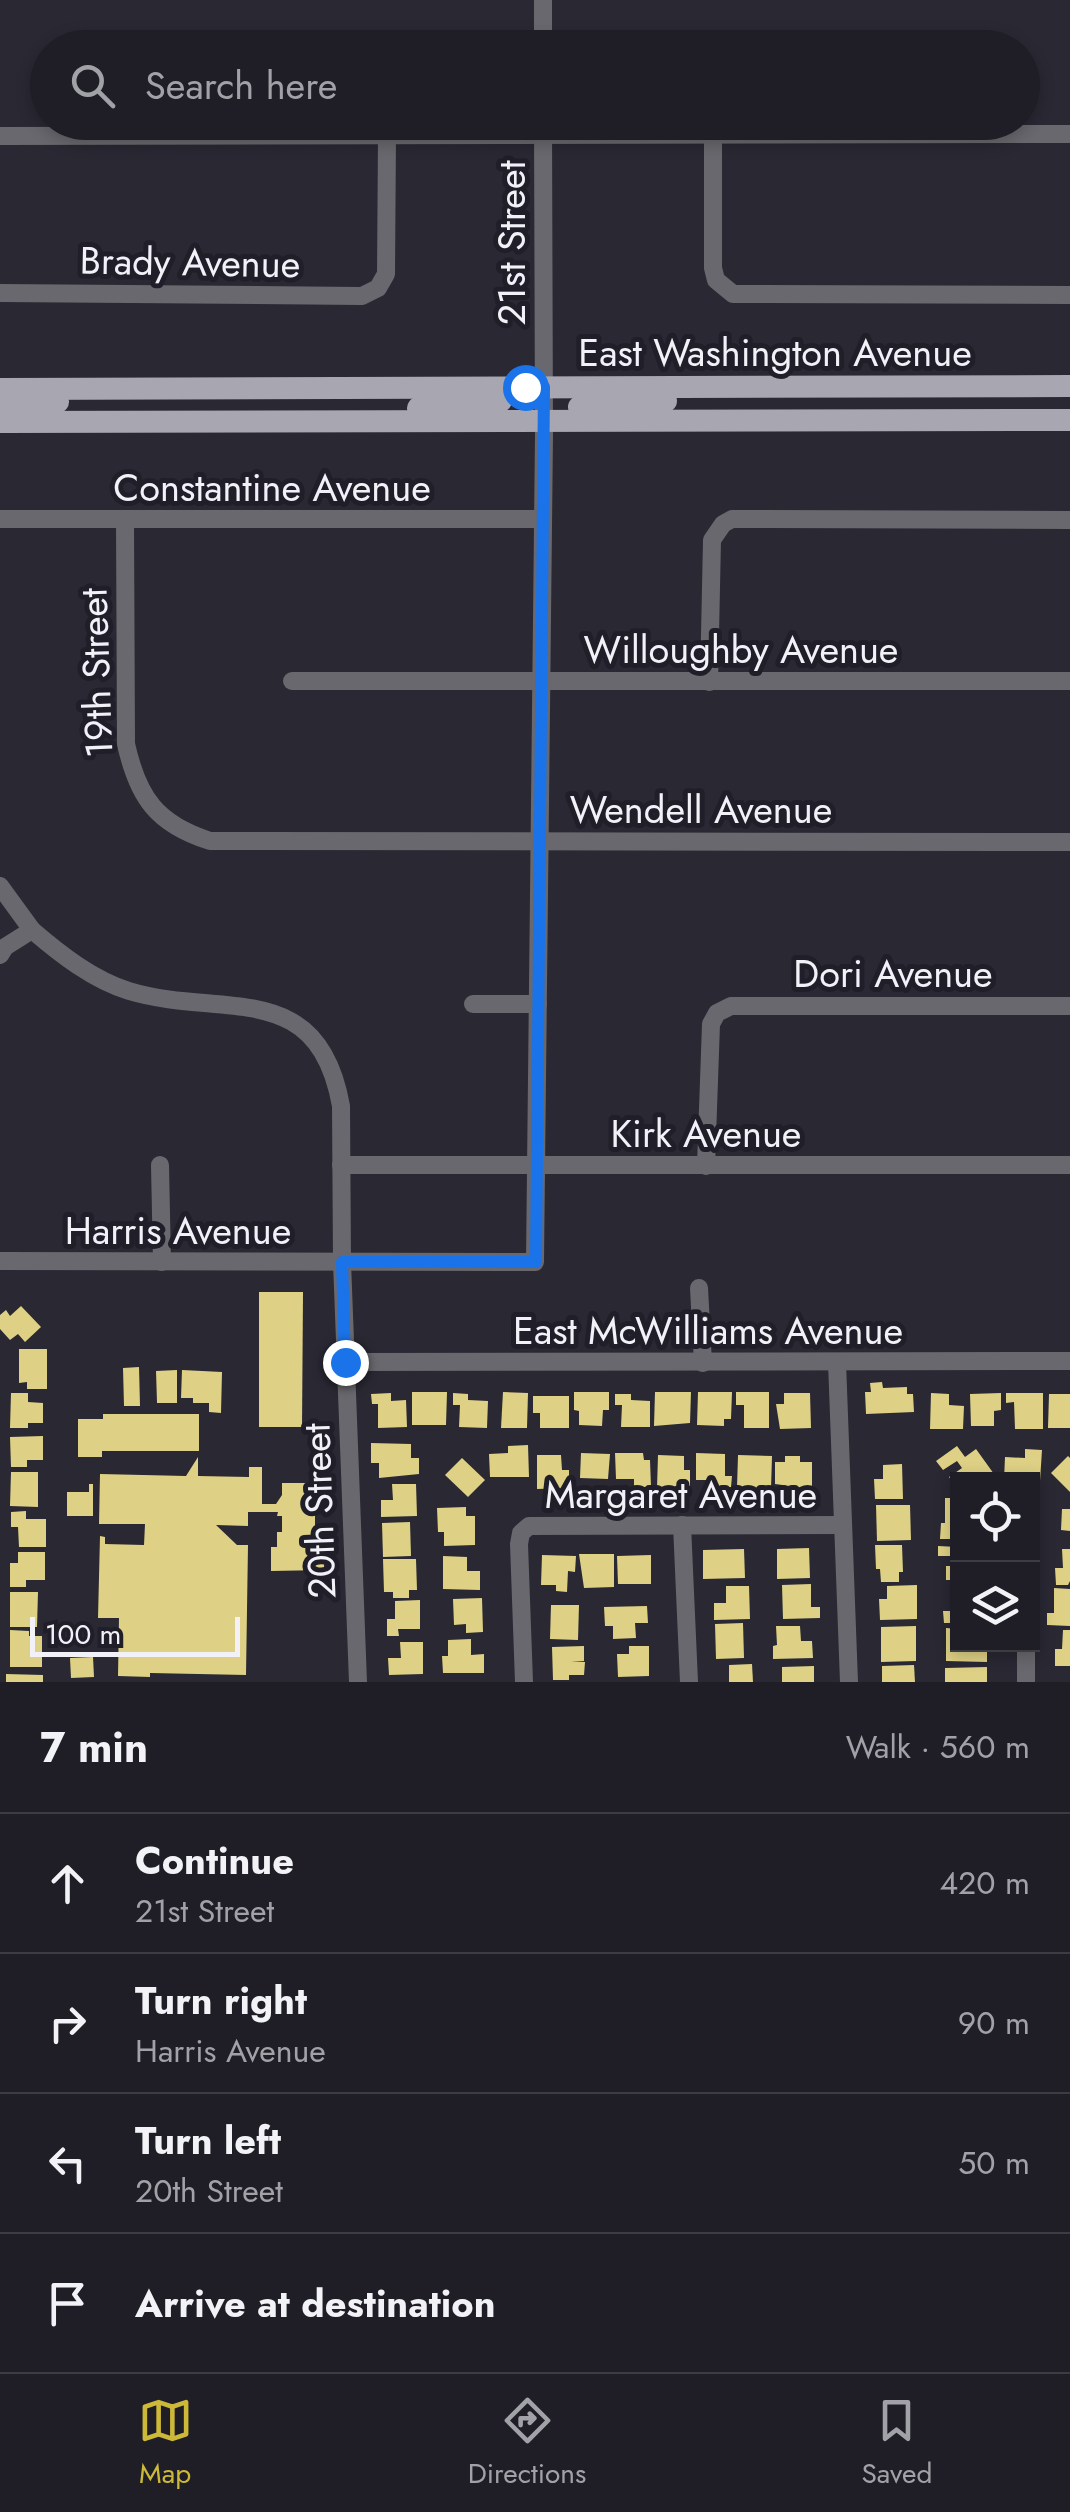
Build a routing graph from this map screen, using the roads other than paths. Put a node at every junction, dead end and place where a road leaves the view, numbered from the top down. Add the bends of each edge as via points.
1 (542, 0) edge
2 (543, 30) edge
3 (1040, 134) edge
4 (1070, 134) edge
5 (0, 136) edge
6 (30, 136) edge
7 (387, 140) edge
8 (543, 140) edge
9 (713, 140) edge
10 (0, 293) edge
11 (1070, 295) edge
12 (1070, 386) edge
13 (0, 389) edge
14 (196, 389) junction
15 (544, 404) junction
16 (0, 408) edge
17 (1070, 420) edge
18 (0, 422) edge
19 (0, 519) edge
20 (544, 519) junction
21 (125, 520) junction
22 (1070, 520) edge
23 (292, 681) dead end
24 (542, 681) junction
25 (1070, 681) edge
26 (709, 682) junction
27 (159, 815) joint
28 (540, 841) junction
29 (1070, 842) edge
30 (0, 886) edge
31 (32, 930) junction
32 (0, 955) edge
33 (473, 1004) dead end
34 (538, 1004) junction
35 (1070, 1006) edge
36 (160, 1165) dead end
37 (342, 1165) junction
38 (536, 1165) junction
39 (1070, 1165) edge
40 (706, 1166) junction
41 (0, 1261) edge
42 (162, 1262) junction
43 (342, 1262) junction
44 (536, 1262) joint
45 (699, 1288) dead end
46 (345, 1362) junction
47 (836, 1362) junction
48 (1070, 1362) edge
49 (703, 1363) junction
50 (682, 1525) junction
51 (843, 1525) junction
52 (1026, 1652) edge
53 (358, 1682) edge
54 (524, 1682) edge
55 (690, 1682) edge
56 (849, 1682) edge
57 (1026, 1682) edge

1 - 2 street
3 - 4 street
5 - 6 street
7 - 10 street, Brady Avenue via 386,274 362,296
8 - 15 street, 21st Street
9 - 11 street via 712,268 733,294
12 - 15 main road, East Washington Avenue via 758,387
13 - 14 main road, East Washington Avenue
14 - 15 main road, East Washington Avenue
14 - 16 main road
15 - 17 main road, East Washington Avenue
15 - 18 main road via 414,408 336,421
15 - 20 street, 21st Street
19 - 21 street, Constantine Avenue
20 - 21 street, Constantine Avenue
20 - 24 street, 21st Street
21 - 27 street, 19th Street via 126,744 132,776
22 - 26 street via 723,524 712,540
23 - 24 street, Willoughby Avenue
24 - 26 street, Willoughby Avenue
24 - 28 street, 21st Street
25 - 26 street, Willoughby Avenue
27 - 28 street, Wendell Avenue via 210,841
28 - 29 street, Wendell Avenue
28 - 34 street, 21st Street
30 - 31 street
31 - 32 street
31 - 37 street, 20th Street via 126,990 178,1003 262,1008 292,1020 317,1044 337,1081
33 - 34 street
34 - 38 street, 21st Street
35 - 40 street, Dori Avenue via 731,1006 711,1024
36 - 42 street
37 - 38 street, Kirk Avenue
37 - 43 street, 20th Street
38 - 40 street, Kirk Avenue
38 - 44 street, 21st Street
39 - 40 street, Kirk Avenue
41 - 42 street, Harris Avenue
42 - 43 street, Harris Avenue
43 - 44 street, Harris Avenue
43 - 46 street, 20th Street
45 - 49 street
46 - 49 street, East McWilliams Avenue
46 - 53 street, 20th Street
47 - 48 street, East McWilliams Avenue
47 - 49 street, East McWilliams Avenue
47 - 51 street
50 - 51 street, Margaret Avenue
50 - 54 street, Margaret Avenue via 528,1526 521,1533
50 - 55 street
51 - 56 street
52 - 57 street

